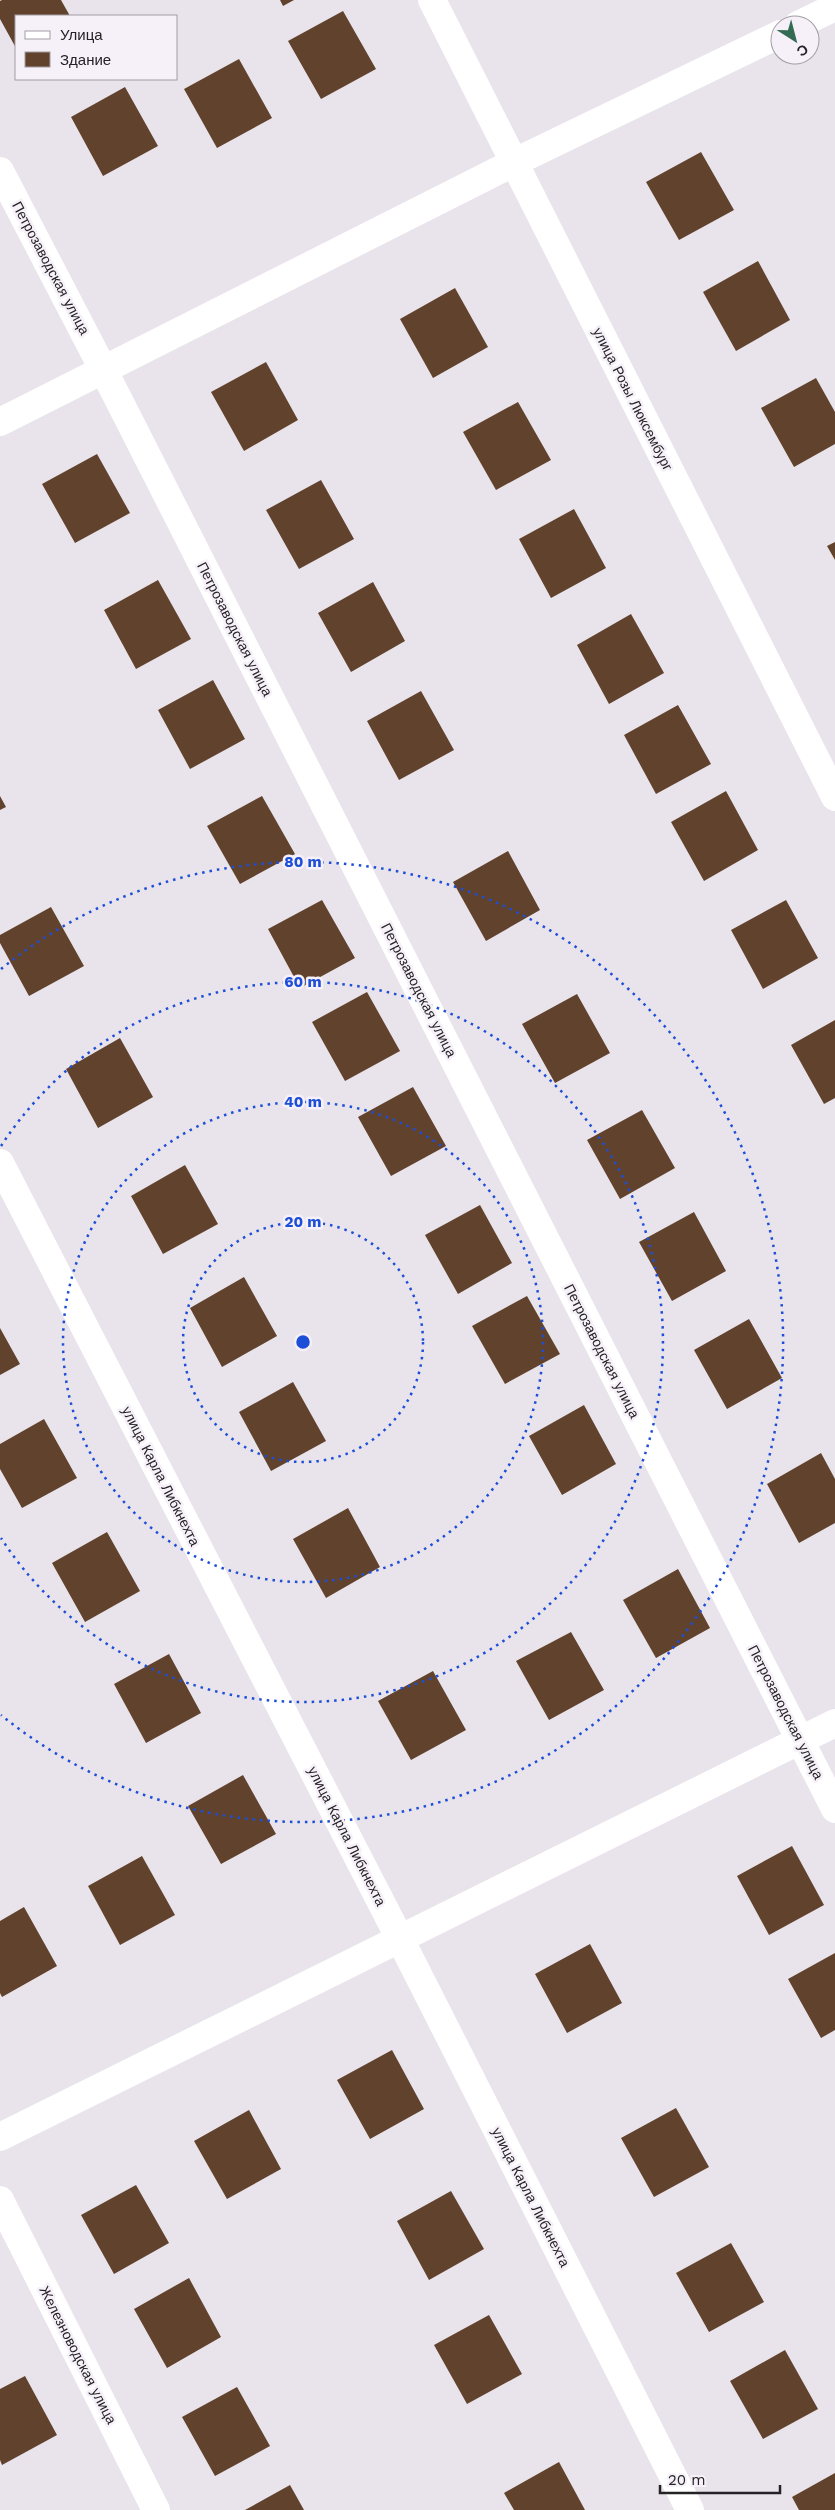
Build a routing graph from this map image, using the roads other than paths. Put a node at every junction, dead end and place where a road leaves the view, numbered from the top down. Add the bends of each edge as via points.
1 (432, 0) edge
2 (835, 7) edge
3 (819, 15) edge
4 (770, 39) edge
5 (513, 163) junction
6 (0, 172) edge
7 (104, 371) junction
8 (0, 422) edge
9 (835, 797) edge
10 (0, 1163) edge
11 (835, 1723) edge
12 (800, 1739) junction
13 (835, 1809) edge
14 (400, 1938) junction
15 (0, 2136) edge
16 (0, 2200) edge
17 (156, 2510) edge
18 (690, 2510) edge

1 - 5 street, улица Розы Люксембург
2 - 3 street
4 - 5 street
5 - 7 street
5 - 9 street, улица Розы Люксембург
6 - 7 street, Петрозаводская улица
7 - 8 street
7 - 12 street, Петрозаводская улица
10 - 14 street, улица Карла Либкнехта
11 - 12 street
12 - 13 street, Петрозаводская улица
12 - 14 street
14 - 15 street
14 - 18 street, улица Карла Либкнехта
16 - 17 street, Железноводская улица

